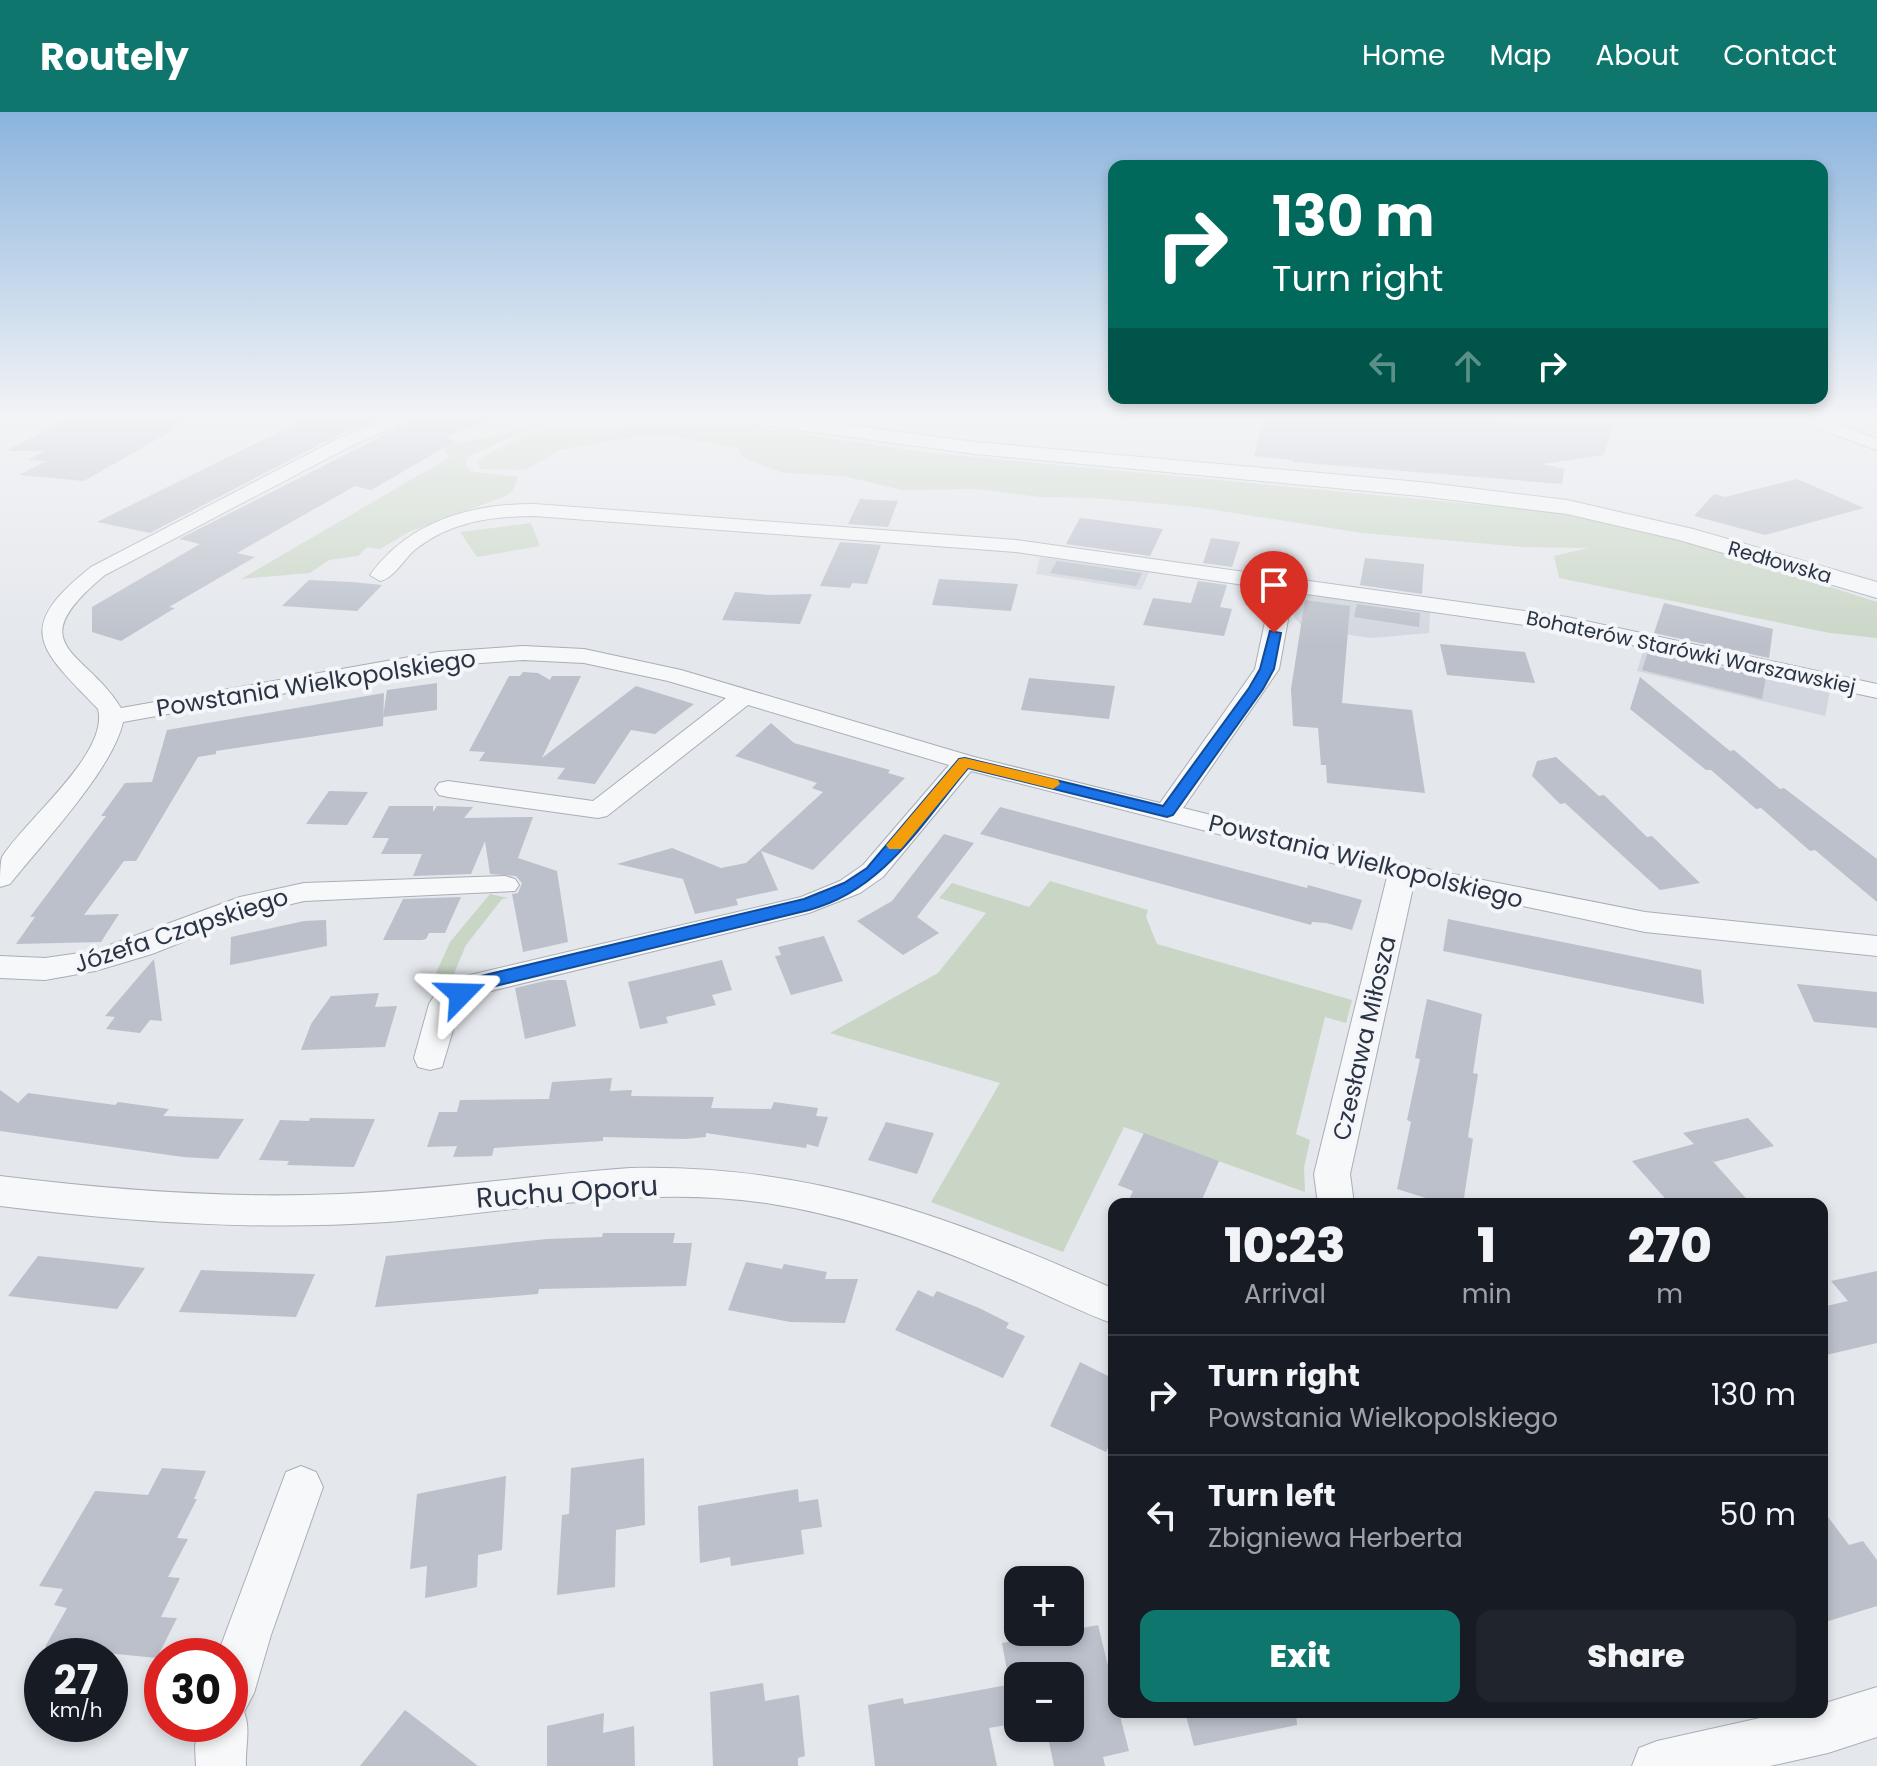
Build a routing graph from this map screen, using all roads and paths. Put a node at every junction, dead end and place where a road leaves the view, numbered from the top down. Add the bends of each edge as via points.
1 (249, 492) edge
2 (1446, 492) edge
3 (380, 575) dead end
4 (1284, 584) junction
5 (1877, 590) edge
6 (1877, 691) edge
7 (743, 697) junction
8 (112, 717) junction
9 (965, 762) junction
10 (448, 789) dead end
11 (1167, 812) junction
12 (1402, 872) junction
13 (0, 878) edge
14 (505, 885) dead end
15 (1877, 946) edge
16 (0, 967) edge
17 (430, 1058) dead end
18 (0, 1191) edge
19 (1335, 1198) edge
20 (1108, 1304) edge
21 (301, 1487) dead end
22 (246, 1638) edge
23 (1877, 1712) edge
24 (221, 1742) edge
25 (221, 1766) edge
26 (1657, 1766) edge

1 - 8 street via 98,571 53,619 52,636 60,657 100,696
2 - 5 street, Redłowska via 1567,507
3 - 4 street, Bohaterów Starówki Warszawskiej via 425,533 476,515 516,510 990,543
4 - 6 street, Bohaterów Starówki Warszawskiej via 1582,626
4 - 11 street via 1267,669
7 - 8 street, Powstania Wielkopolskiego via 615,661 497,654 388,667
7 - 9 street, Powstania Wielkopolskiego
7 - 10 street via 598,810
8 - 13 street via 107,739 92,764
9 - 11 street, Powstania Wielkopolskiego
9 - 17 street via 873,871 850,887 809,904 477,984 445,1004
11 - 12 street, Powstania Wielkopolskiego
12 - 15 street, Powstania Wielkopolskiego via 1645,922
12 - 19 street, Czesława Miłosza via 1332,1174
14 - 16 street, Józefa Czapskiego via 304,892 250,904 95,961 45,969
18 - 20 street, Ruchu Oporu via 152,1208 269,1213 610,1185 711,1183 774,1190 896,1217
21 - 22 street
23 - 26 street
24 - 25 street

